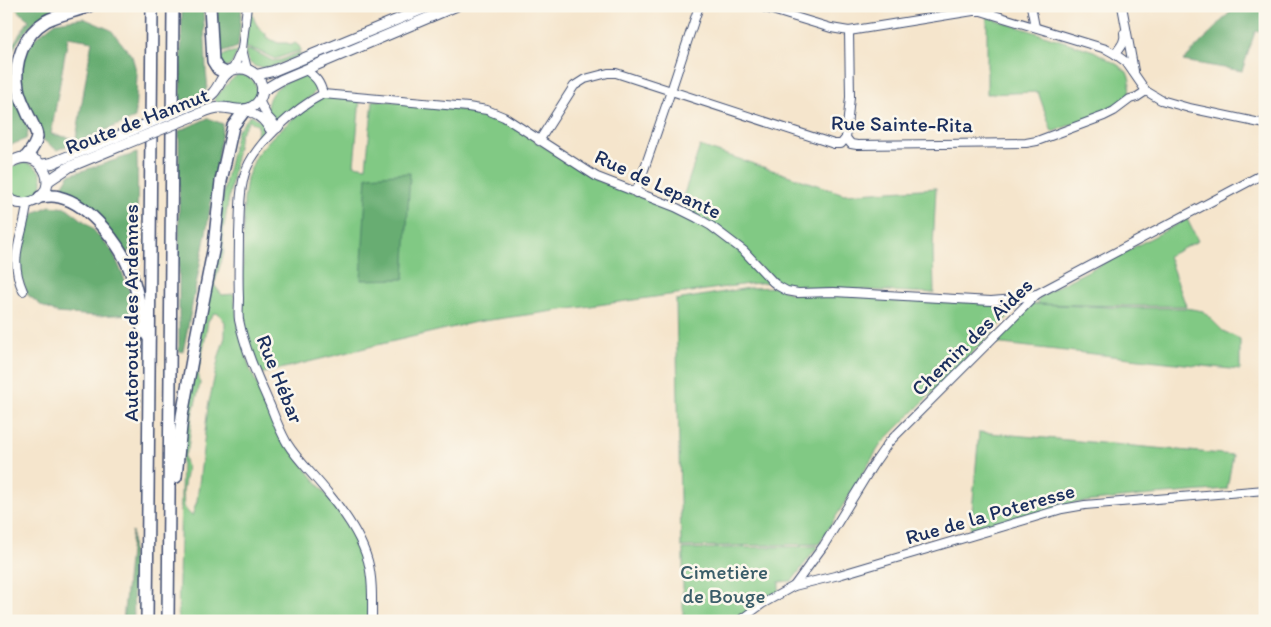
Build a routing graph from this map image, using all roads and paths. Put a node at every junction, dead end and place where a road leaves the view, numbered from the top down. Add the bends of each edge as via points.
1 (89, 6) edge
2 (152, 6) edge
3 (173, 6) edge
4 (210, 6) edge
5 (247, 6) edge
6 (430, 6) edge
7 (456, 6) edge
8 (699, 6) edge
9 (759, 6) edge
10 (1031, 6) edge
11 (972, 8) edge
12 (1122, 9) edge
13 (1035, 26) junction
14 (849, 31) junction
15 (242, 49) junction
16 (1115, 54) junction
17 (306, 70) junction
18 (229, 71) junction
19 (251, 72) junction
20 (1134, 73) junction
21 (274, 84) junction
22 (262, 91) junction
23 (672, 91) junction
24 (1146, 91) junction
25 (323, 94) junction
26 (262, 104) junction
27 (199, 108) junction
28 (248, 112) junction
29 (1265, 124) edge
30 (275, 131) junction
31 (846, 138) junction
32 (118, 141) junction
33 (539, 141) junction
34 (26, 157) junction
35 (41, 165) junction
36 (6, 166) edge
37 (1265, 173) edge
38 (48, 181) junction
39 (636, 193) junction
40 (40, 198) junction
41 (8, 200) edge
42 (27, 204) junction
43 (23, 290) dead end
44 (1037, 294) junction
45 (149, 338) junction
46 (1265, 490) edge
47 (169, 494) junction
48 (794, 586) junction
49 (147, 621) edge
50 (168, 621) edge
51 (372, 621) edge
52 (738, 621) edge

1 - 34 highway via 45,22 24,44 18,58 18,89 37,137
2 - 45 highway, Autoroute des Ardennes
3 - 47 highway, Autoroute des Ardennes
4 - 18 highway via 214,61 218,69
5 - 15 street
6 - 19 main road via 273,71
7 - 17 main road
8 - 23 street
9 - 14 street
10 - 13 street
11 - 13 street
11 - 14 street
12 - 16 street via 1125,36
12 - 20 street
13 - 16 street
14 - 31 street via 850,97
15 - 18 street
15 - 19 street
16 - 20 street
17 - 21 main road
17 - 25 street via 316,78
18 - 19 main road via 240,68
18 - 27 main road, Route de Hannut
19 - 22 main road via 261,82
20 - 24 street
21 - 22 main road
21 - 26 main road
22 - 28 main road via 257,104
23 - 31 street, Rue Sainte-Rita via 834,144 841,144
23 - 33 street, Rue Sainte-Rita via 616,73 585,80 574,86
23 - 39 street
24 - 29 street via 1179,106
24 - 31 street, Rue Sainte-Rita via 1104,116 1026,143 857,145
25 - 30 street via 309,101
25 - 33 street, Rue de Lepante via 487,110 504,117
26 - 28 main road
26 - 30 street
27 - 28 main road, Route de Hannut
27 - 32 main road, Route de Hannut, bridge
28 - 30 street via 259,116
28 - 47 highway via 238,124 228,149 221,181 212,256 182,416 176,479
30 - 51 street, Rue Hébar via 260,146 244,179 240,205 239,319 246,348 287,443 344,512 364,549 372,588
32 - 35 main road, Route de Hannut
32 - 38 main road, Route de Hannut
33 - 39 street, Rue de Lepante via 597,178
34 - 35 main road, Route de Hannut
34 - 36 main road
35 - 38 main road, Route de Hannut
37 - 44 street, Chemin des Aides
38 - 40 main road, Route de Hannut
39 - 44 street, Rue de Lepante via 711,226 787,291 991,301
40 - 42 main road
40 - 45 highway via 51,196 70,200 105,230 132,274 140,323
41 - 42 main road
42 - 43 street via 16,255 16,269
44 - 48 street, Chemin des Aides via 890,442
45 - 49 highway, Autoroute des Ardennes
46 - 48 street, Rue de la Poteresse via 1062,509
47 - 50 highway, Autoroute des Ardennes
48 - 52 street, Rue de la Poteresse

